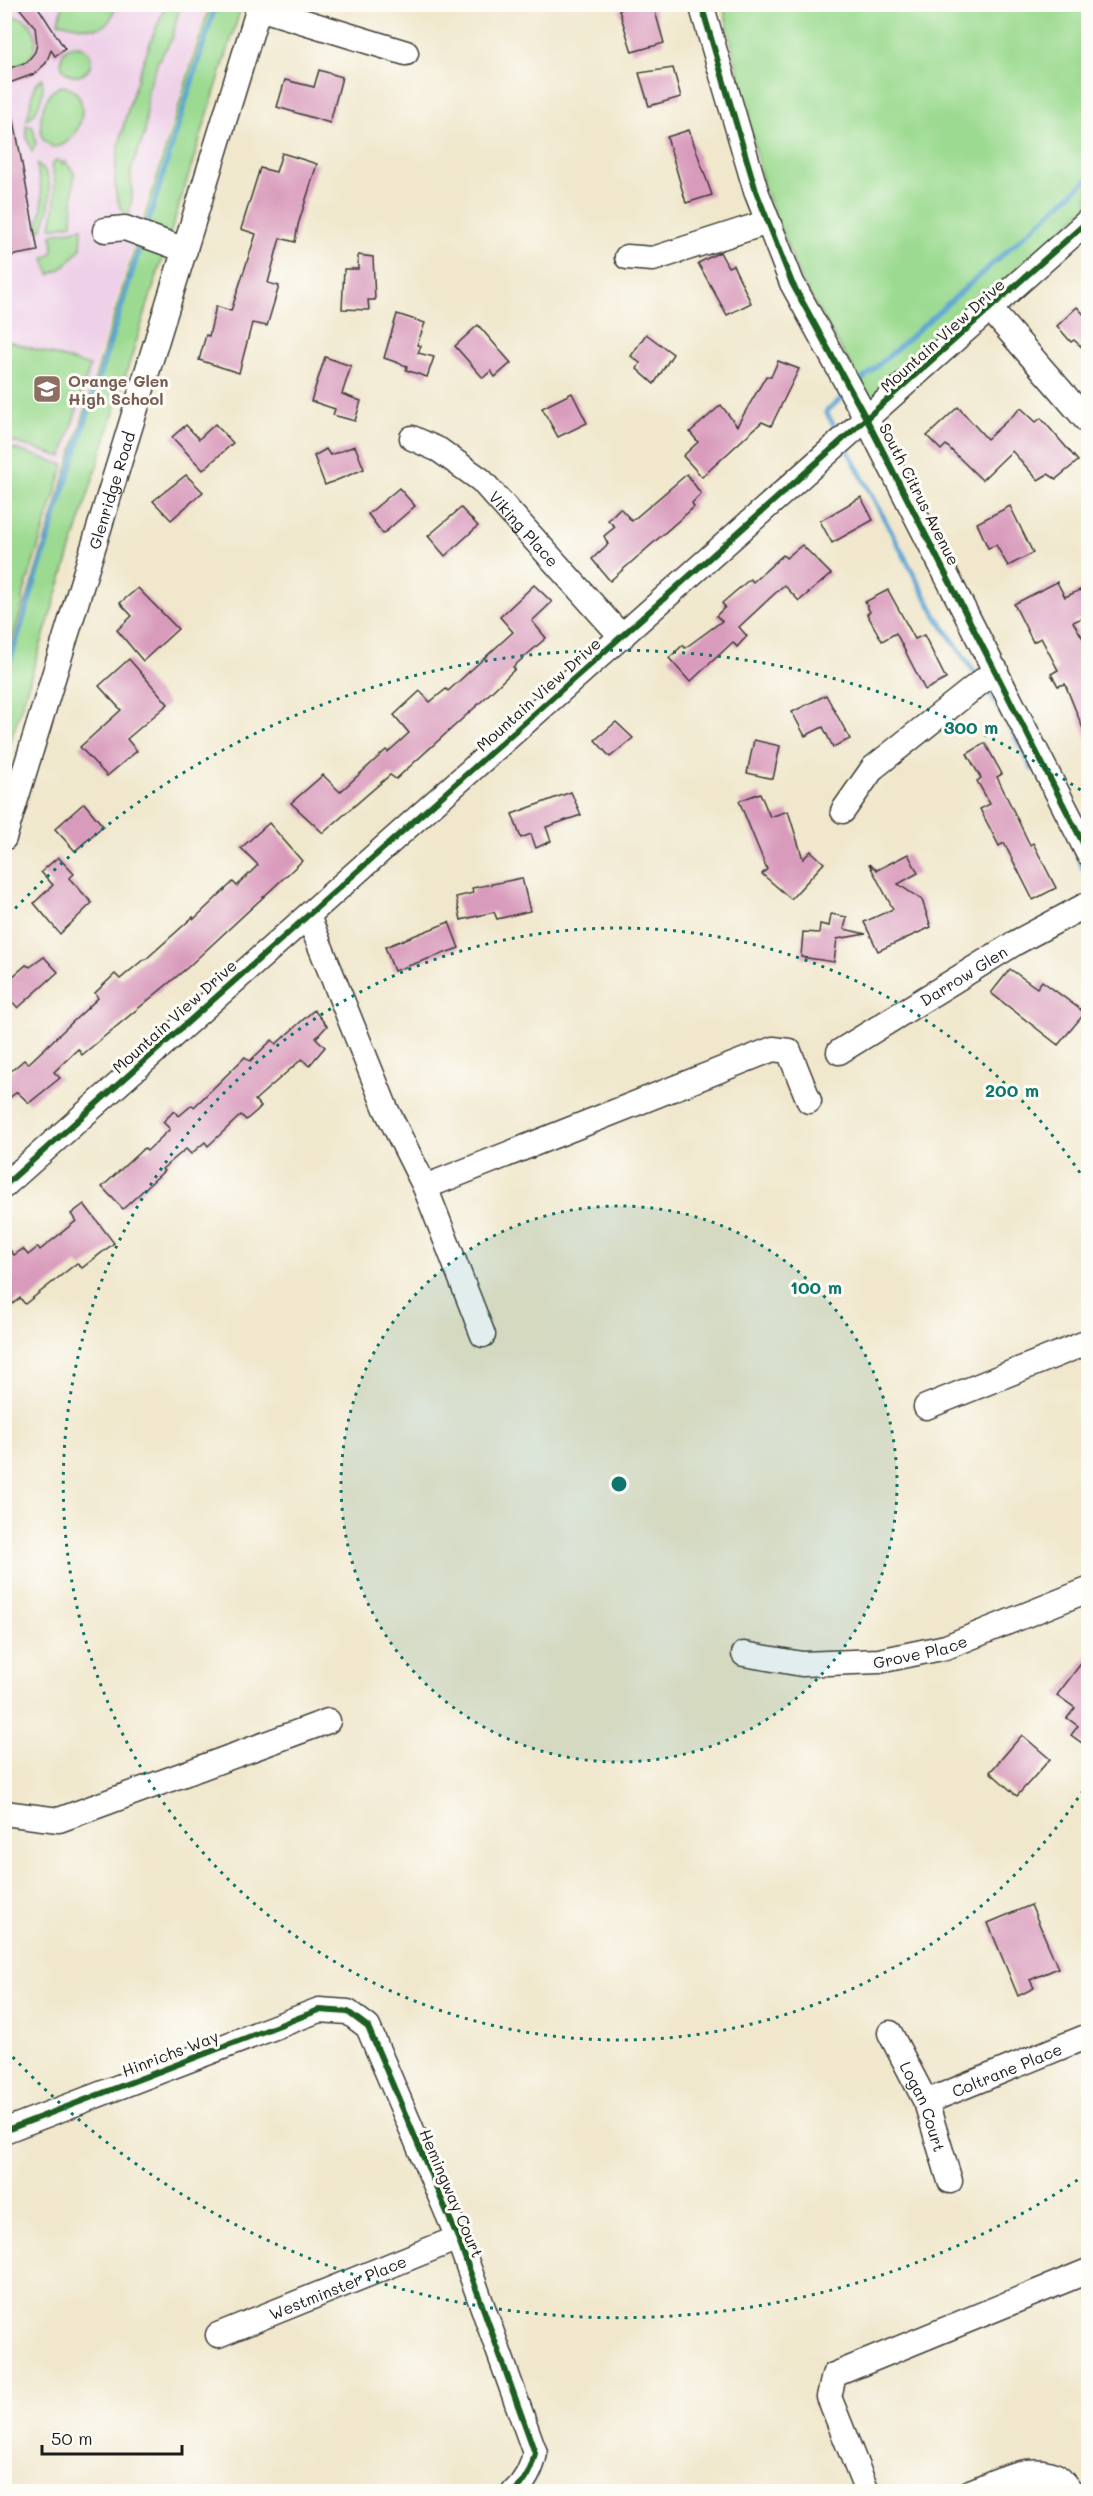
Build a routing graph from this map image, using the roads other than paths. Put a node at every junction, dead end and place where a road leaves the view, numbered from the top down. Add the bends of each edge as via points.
1 (701, 4) edge
2 (260, 6) edge
3 (406, 53) dead end
4 (1084, 211) edge
5 (768, 222) junction
6 (105, 230) dead end
7 (185, 250) junction
8 (627, 257) dead end
9 (991, 310) junction
10 (867, 420) junction
11 (1089, 422) edge
12 (412, 438) dead end
13 (622, 637) junction
14 (996, 670) junction
15 (843, 811) dead end
16 (4, 838) edge
17 (1089, 853) edge
18 (1089, 904) edge
19 (308, 916) junction
20 (839, 1052) dead end
21 (809, 1101) dead end
22 (4, 1186) edge
23 (425, 1187) junction
24 (483, 1335) dead end
25 (1089, 1342) edge
26 (926, 1407) dead end
27 (1089, 1590) edge
28 (744, 1654) dead end
29 (327, 1721) dead end
30 (4, 1813) edge
31 (348, 2012) joint
32 (890, 2033) dead end
33 (1089, 2036) edge
34 (926, 2102) junction
35 (4, 2131) edge
36 (950, 2181) dead end
37 (458, 2238) junction
38 (1089, 2271) edge
39 (218, 2335) dead end
40 (514, 2492) edge
41 (867, 2492) edge
42 (970, 2492) edge
43 (1071, 2492) edge

1 - 5 street, South Citrus Avenue
2 - 3 street
2 - 7 street, Glenridge Road
4 - 9 street, Mountain View Drive
5 - 8 street via 653,259
5 - 10 street, South Citrus Avenue via 792,283
6 - 7 street via 125,228
7 - 16 street, Glenridge Road
9 - 10 street, Mountain View Drive
9 - 11 street
10 - 13 street, Mountain View Drive
10 - 14 street, South Citrus Avenue
12 - 13 street, Viking Place via 439,450 482,480
13 - 19 street, Mountain View Drive
14 - 15 street via 873,768
14 - 17 street, South Citrus Avenue
18 - 20 street, Darrow Glen via 1015,943
19 - 22 street, Mountain View Drive
19 - 23 street via 386,1110
21 - 23 street via 789,1051 773,1049
23 - 24 street
25 - 26 street
27 - 28 street, Grove Place via 946,1647 879,1661 802,1664
29 - 30 street via 59,1820
31 - 35 street, Hinrichs Way via 319,2010
31 - 37 street, Hemingway Court via 368,2027
32 - 34 street, Logan Court
33 - 34 street, Coltrane Place
34 - 36 street, Logan Court
37 - 39 street, Westminster Place
37 - 40 street, Hemingway Court via 535,2453 523,2484
38 - 41 street via 834,2375 829,2397
42 - 43 street via 1034,2471 1055,2475

